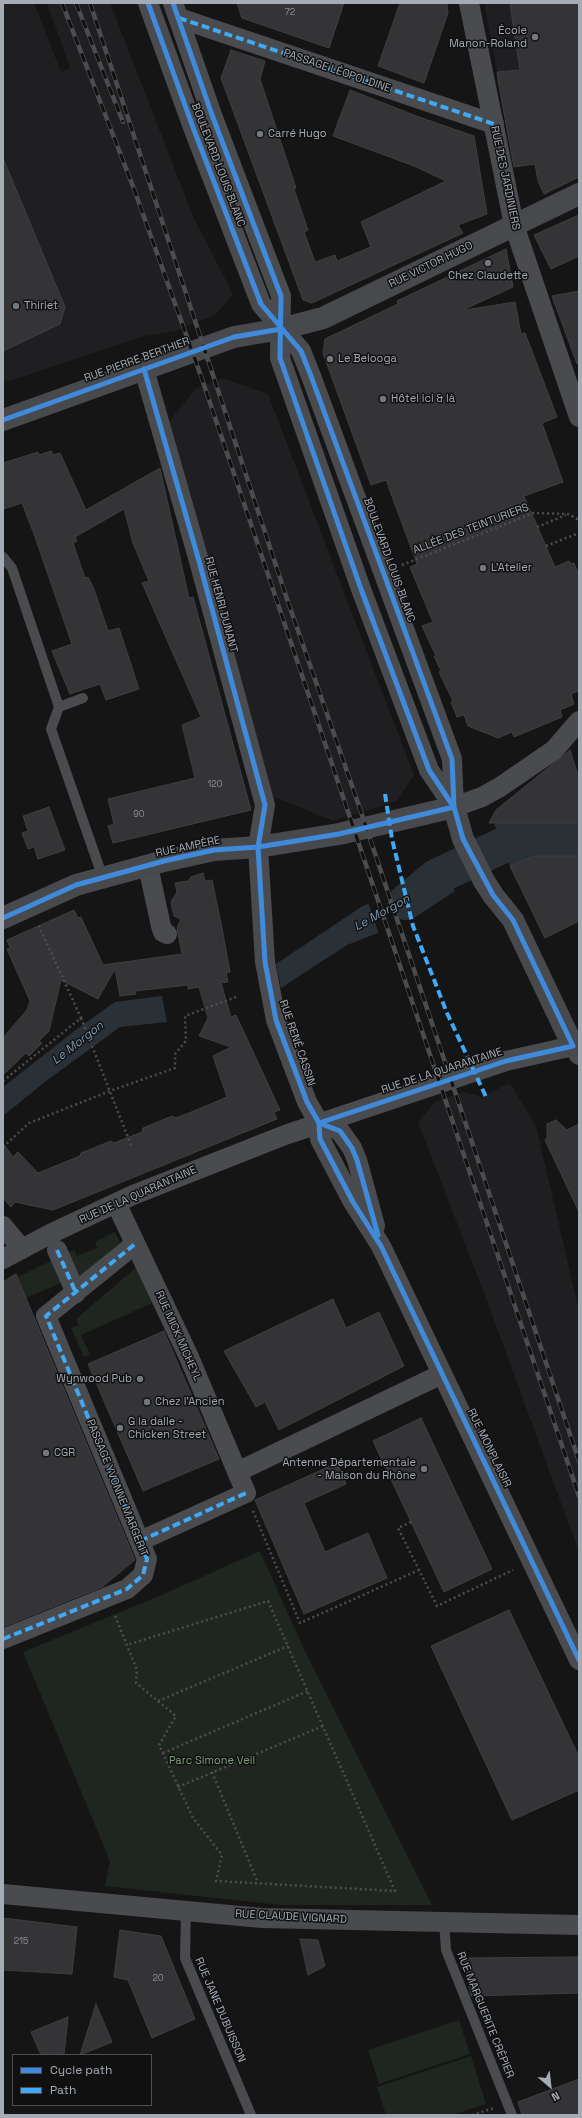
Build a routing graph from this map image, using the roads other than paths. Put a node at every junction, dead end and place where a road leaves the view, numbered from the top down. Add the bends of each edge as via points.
1 (148, 3) edge
2 (469, 3) edge
3 (176, 10) edge
4 (494, 124) junction
5 (579, 194) edge
6 (514, 225) junction
7 (281, 329) junction
8 (144, 369) junction
9 (579, 416) edge
10 (3, 420) edge
11 (3, 557) edge
12 (83, 698) dead end
13 (59, 707) junction
14 (579, 720) edge
15 (454, 807) junction
16 (258, 847) junction
17 (148, 866) junction
18 (103, 878) junction
19 (3, 918) edge
20 (167, 934) dead end
21 (577, 1049) edge
22 (319, 1123) junction
23 (116, 1203) junction
24 (3, 1226) edge
25 (135, 1244) junction
26 (22, 1249) junction
27 (57, 1250) dead end
28 (3, 1259) edge
29 (76, 1293) junction
30 (442, 1374) junction
31 (237, 1472) junction
32 (140, 1541) junction
33 (3, 1639) edge
34 (579, 1660) edge
35 (3, 1894) edge
36 (186, 1910) junction
37 (444, 1922) junction
38 (579, 1925) edge
39 (251, 2115) edge
40 (512, 2115) edge

1 - 7 street, BOULEVARD LOUIS BLANC via 261,304
2 - 4 street, RUE DES JARDINIERS
3 - 4 street, PASSAGE LÉOPOLDINE
3 - 7 street, BOULEVARD LOUIS BLANC via 212,115 281,296
4 - 6 street, RUE DES JARDINIERS
5 - 6 street, RUE VICTOR HUGO
6 - 7 street, RUE VICTOR HUGO via 323,318
6 - 9 street, RUE DES JARDINIERS
7 - 8 street, RUE PIERRE BERTHIER via 234,337
7 - 15 street, BOULEVARD LOUIS BLANC via 280,358 361,589 429,770
7 - 15 street, BOULEVARD LOUIS BLANC via 301,351 452,759
8 - 10 street, RUE PIERRE BERTHIER
8 - 16 street, RUE HENRI DUNANT via 265,805
11 - 13 lane via 12,568
12 - 13 lane
13 - 18 lane via 52,729
14 - 15 street via 554,750 482,797
15 - 16 street, RUE AMPÈRE via 339,834
15 - 21 street, BOULEVARD LOUIS BLANC via 463,839 484,881 512,920
16 - 17 street, RUE AMPÈRE via 214,850
16 - 22 street, RUE RENÉ CASSIN via 265,962 271,999 276,1020 302,1090
17 - 18 street, RUE AMPÈRE
17 - 20 street via 161,926
18 - 19 street, RUE AMPÈRE via 76,885
21 - 22 street, RUE DE LA QUARANTAINE via 506,1061
22 - 23 street, RUE DE LA QUARANTAINE
22 - 30 street, RUE MONPLAISIR via 340,1131 352,1148 381,1246
23 - 25 street, RUE MICK MICHEYL
23 - 26 street, RUE DE LA QUARANTAINE
24 - 26 street
25 - 29 street, PASSAGE YVONNE MARGERIT
25 - 31 street, RUE MICK MICHEYL via 189,1357
26 - 28 street, RUE DE LA QUARANTAINE
27 - 29 street
29 - 32 street, PASSAGE YVONNE MARGERIT via 46,1316
30 - 31 street
30 - 34 street, RUE MONPLAISIR
31 - 32 street, RUE MICK MICHEYL via 246,1493
32 - 33 street, PASSAGE YVONNE MARGERIT via 147,1558 143,1575 127,1589
35 - 36 street, RUE CLAUDE VIGNARD
36 - 37 street, RUE CLAUDE VIGNARD via 262,1918
36 - 39 lane, RUE JANE DUBUISSON via 185,1958
37 - 38 street, RUE CLAUDE VIGNARD
37 - 40 lane, RUE MARGUERITE CRÉPIER via 446,1950

